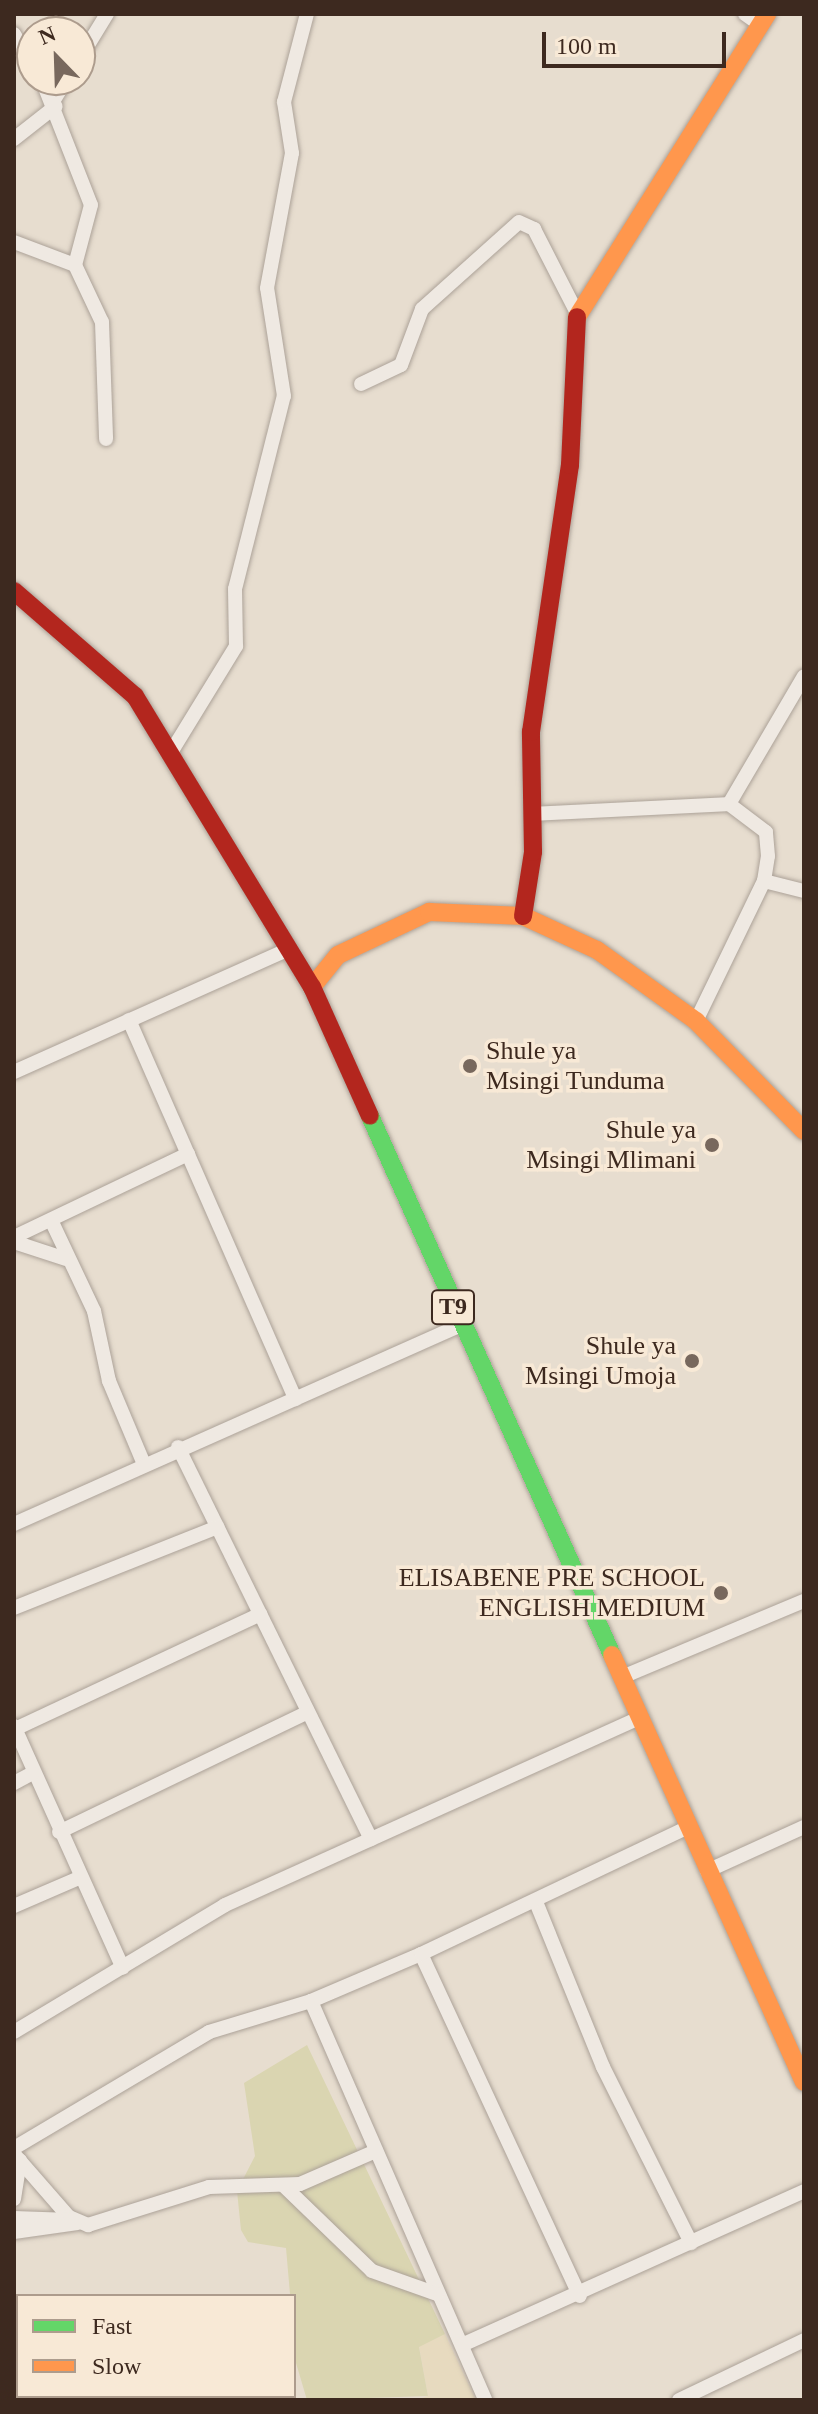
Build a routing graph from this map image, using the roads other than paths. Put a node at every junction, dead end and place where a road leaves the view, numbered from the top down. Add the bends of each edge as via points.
1 (107, 14) edge
2 (307, 14) edge
3 (757, 18) edge
4 (96, 32) edge
5 (51, 96) edge
6 (58, 96) edge
7 (55, 103) junction
8 (14, 139) edge
9 (14, 242) edge
10 (75, 265) junction
11 (577, 313) junction
12 (361, 384) dead end
13 (106, 439) dead end
14 (14, 591) edge
15 (804, 676) edge
16 (173, 749) junction
17 (729, 804) junction
18 (533, 814) junction
19 (764, 881) junction
20 (804, 891) edge
21 (523, 916) junction
22 (289, 949) junction
23 (312, 987) junction
24 (129, 1020) junction
25 (696, 1021) junction
26 (14, 1072) edge
27 (804, 1131) edge
28 (188, 1154) junction
29 (51, 1220) junction
30 (14, 1239) edge
31 (67, 1259) junction
32 (461, 1325) junction
33 (295, 1399) junction
34 (178, 1447) junction
35 (143, 1462) junction
36 (14, 1524) edge
37 (218, 1527) junction
38 (804, 1601) edge
39 (14, 1608) edge
40 (260, 1614) junction
41 (622, 1677) junction
42 (308, 1712) junction
43 (640, 1718) junction
44 (15, 1728) edge
45 (33, 1773) junction
46 (14, 1783) edge
47 (688, 1827) junction
48 (804, 1827) edge
49 (59, 1832) junction
50 (371, 1839) junction
51 (707, 1871) junction
52 (79, 1878) junction
53 (536, 1902) junction
54 (14, 1906) edge
55 (421, 1954) junction
56 (123, 1968) junction
57 (311, 2001) junction
58 (14, 2032) edge
59 (804, 2082) edge
60 (376, 2151) junction
61 (16, 2154) edge
62 (284, 2186) junction
63 (804, 2191) edge
64 (14, 2199) edge
65 (14, 2218) edge
66 (74, 2222) junction
67 (14, 2232) edge
68 (691, 2243) junction
69 (437, 2294) junction
70 (580, 2296) junction
71 (804, 2340) edge
72 (464, 2344) junction
73 (485, 2400) edge
74 (679, 2400) edge

1 - 4 street
2 - 16 street via 286,89 292,153 267,288 284,396 235,589 236,646
3 - 11 main road
5 - 7 street
6 - 7 street
7 - 8 street
7 - 10 street via 91,205
9 - 10 street
10 - 13 street via 102,322
11 - 12 street via 534,229 519,222 422,309 401,365
11 - 18 main road via 570,465 531,732
14 - 16 main road, T9 via 135,696
15 - 17 street
16 - 22 main road, T9
17 - 18 street
17 - 19 street via 766,832
18 - 21 main road
19 - 20 street
19 - 25 street
21 - 23 main road via 429,912 338,955
21 - 25 main road via 597,950
22 - 23 main road, T9
22 - 24 street
23 - 32 main road, T9
24 - 26 street
24 - 28 street
25 - 27 main road
28 - 29 street
28 - 33 street
29 - 30 street
29 - 31 street
30 - 31 street
31 - 35 street via 94,1311 109,1381
32 - 33 street
32 - 41 main road, T9
33 - 34 street
34 - 35 street
34 - 37 street
35 - 36 street
37 - 39 street
37 - 40 street
38 - 41 street
40 - 42 street
40 - 44 street
41 - 43 main road, T9
42 - 49 street
42 - 50 street
43 - 47 main road, T9
43 - 50 street
44 - 45 street
45 - 46 street
45 - 49 street
47 - 51 main road, T9
47 - 53 street
48 - 51 street
49 - 52 street
50 - 56 street via 225,1905
51 - 59 main road, T9
52 - 54 street
52 - 56 street
53 - 55 street
53 - 68 street via 654,2179
55 - 57 street
55 - 70 street
56 - 58 street
57 - 60 street
57 - 61 street via 209,2032
60 - 62 street
60 - 69 street
61 - 64 street
61 - 66 street
62 - 66 street via 209,2187
62 - 69 street via 372,2271
63 - 68 street
65 - 66 street via 41,2213
66 - 67 street
68 - 70 street
69 - 72 street
70 - 72 street
71 - 74 street
72 - 73 street

